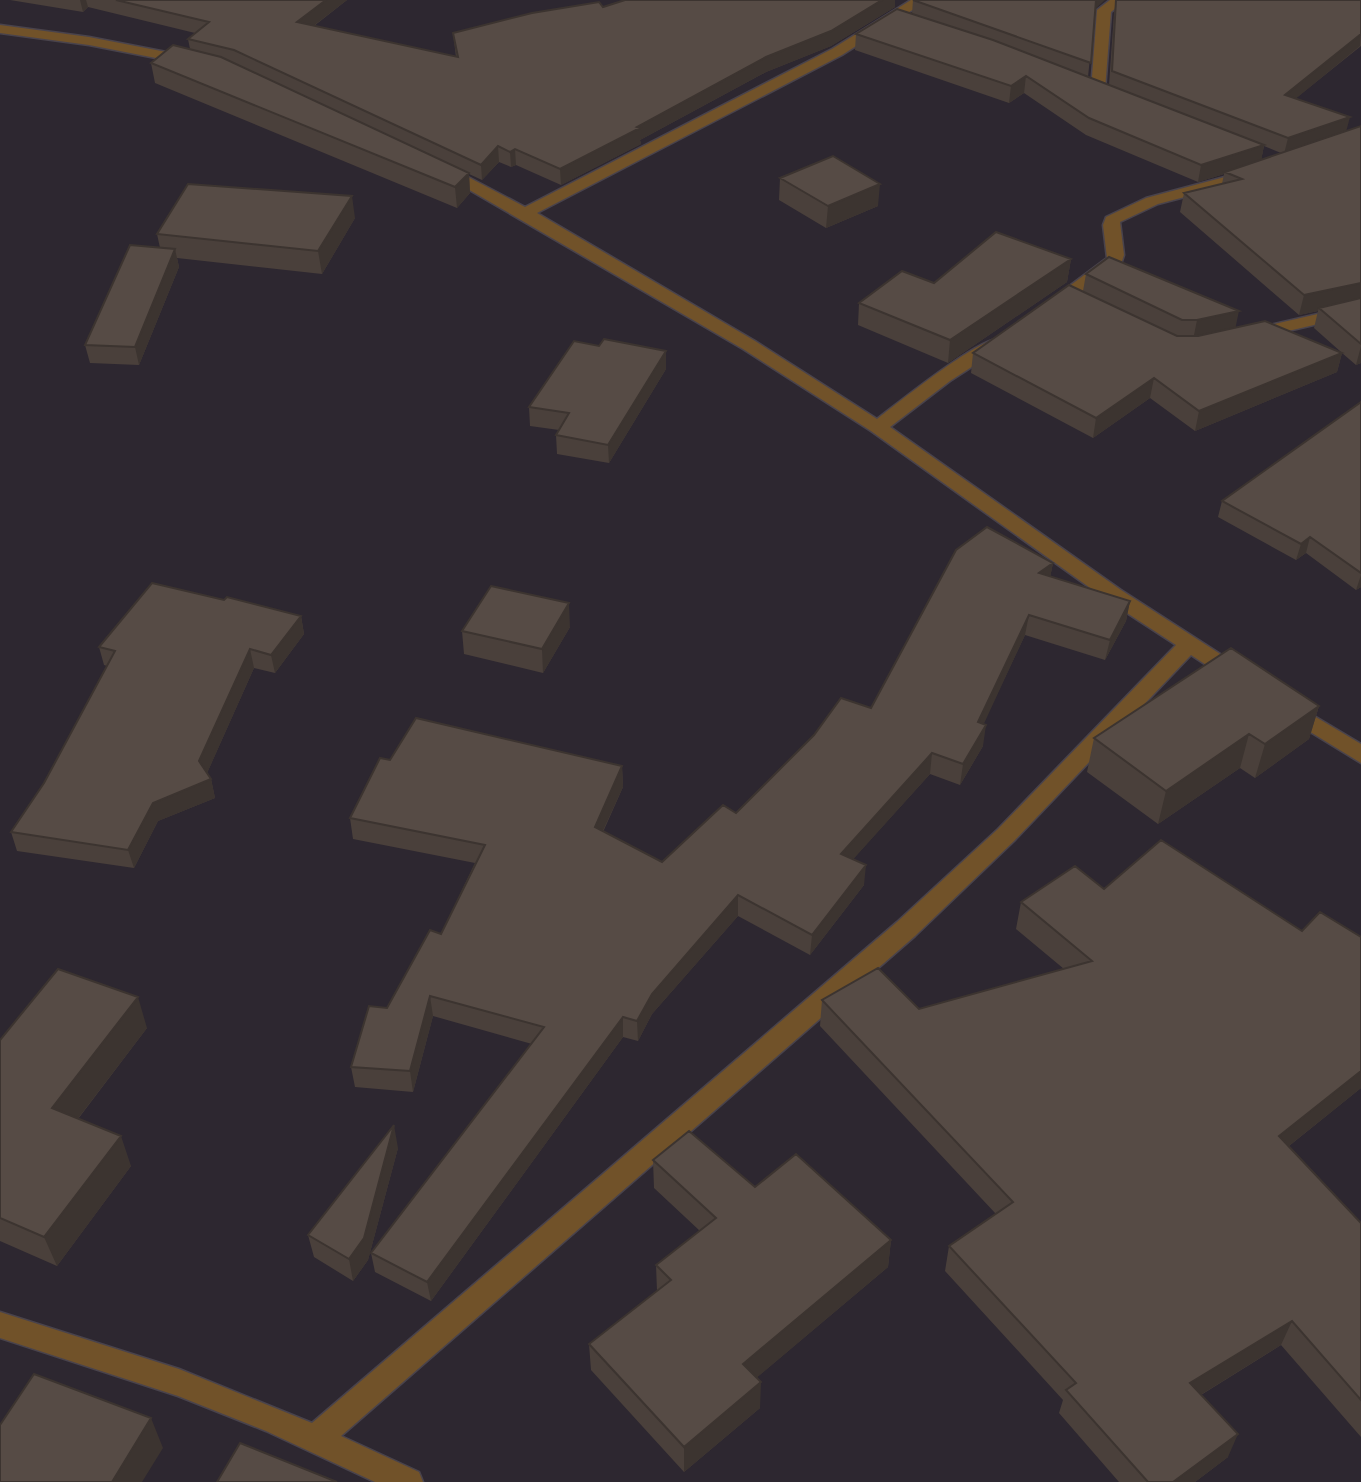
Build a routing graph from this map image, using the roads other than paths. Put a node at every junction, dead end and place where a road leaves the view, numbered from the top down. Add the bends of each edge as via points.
1 (921, 0) edge
2 (1119, 0) edge
3 (893, 17) junction
4 (920, 25) edge
5 (0, 29) edge
6 (204, 64) edge
7 (1098, 90) edge
8 (424, 161) edge
9 (1272, 168) edge
10 (525, 213) junction
11 (1361, 309) edge
12 (1036, 316) edge
13 (1015, 331) edge
14 (1240, 337) edge
15 (878, 427) junction
16 (1190, 644) junction
17 (1252, 685) edge
18 (1277, 701) edge
19 (1361, 755) edge
20 (0, 1325) edge
21 (316, 1439) junction
22 (408, 1482) edge

1 - 3 street
2 - 7 street via 1104,10
3 - 4 street
3 - 10 street via 837,52
5 - 6 street
8 - 10 street
9 - 12 street via 1152,201 1112,220 1115,260 1073,299
10 - 15 street
11 - 14 street
13 - 15 street
15 - 16 street
16 - 17 street
16 - 21 street via 1006,835 906,929
18 - 19 street
20 - 21 street via 179,1383
21 - 22 street

